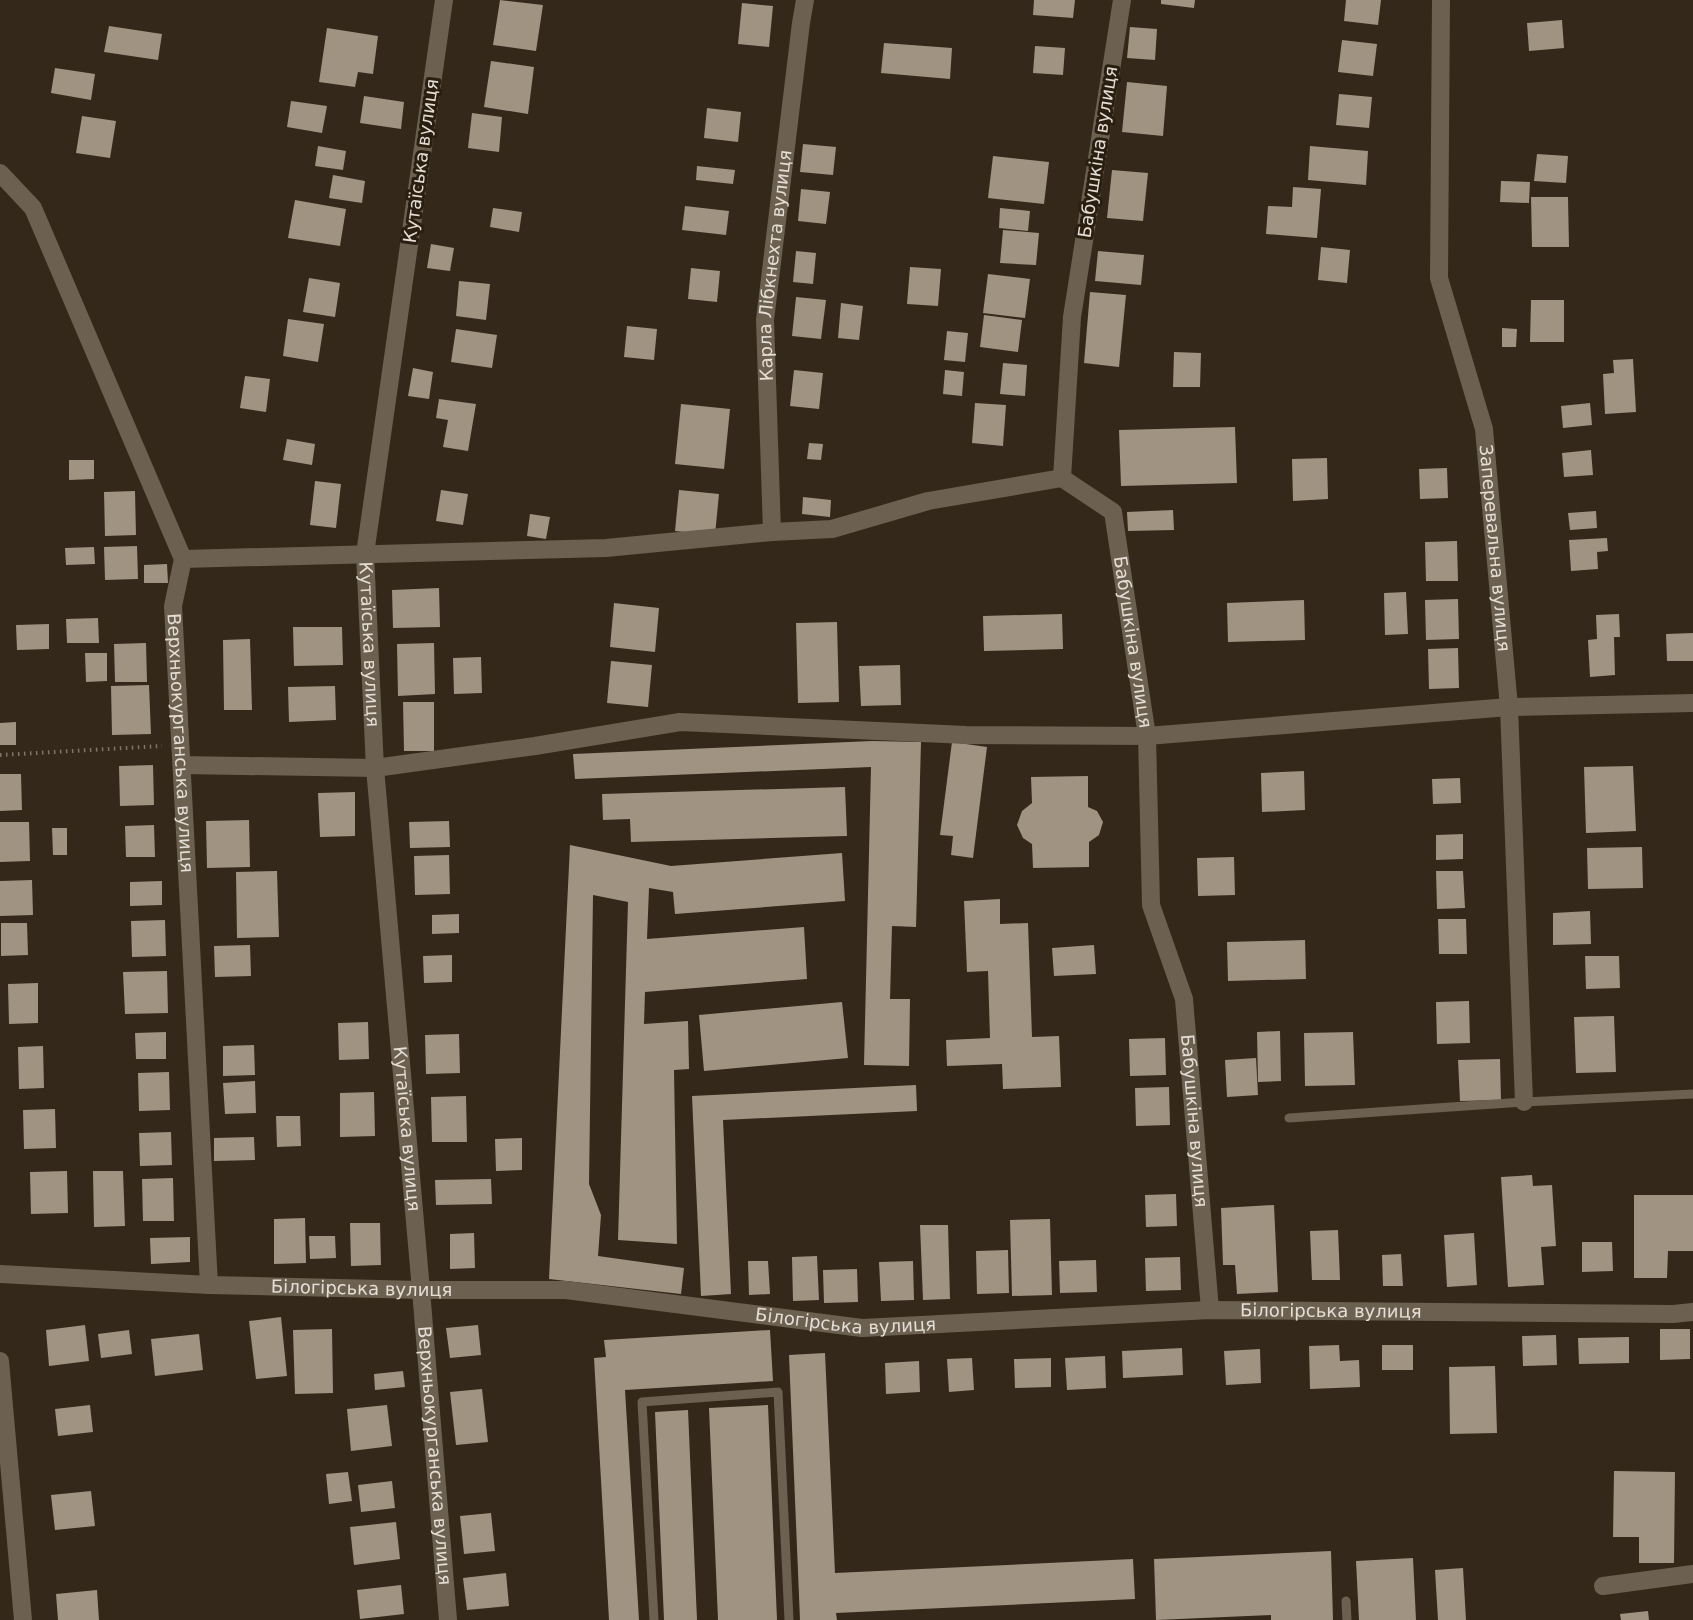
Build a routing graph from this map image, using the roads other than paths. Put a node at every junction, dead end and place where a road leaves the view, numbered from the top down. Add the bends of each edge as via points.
1 (444, 0) edge
2 (805, 0) edge
3 (1122, 0) edge
4 (1441, 0) edge
5 (0, 173) edge
6 (1062, 478) junction
7 (772, 532) junction
8 (365, 554) junction
9 (183, 559) junction
10 (1693, 703) edge
11 (1509, 707) junction
12 (1147, 736) junction
13 (182, 765) junction
14 (375, 768) junction
15 (1693, 1094) edge
16 (1524, 1102) junction
17 (1289, 1118) dead end
18 (0, 1274) edge
19 (209, 1285) junction
20 (421, 1290) junction
21 (1210, 1310) junction
22 (1693, 1312) edge
23 (0, 1361) edge
24 (1693, 1574) edge
25 (1603, 1586) dead end
26 (1346, 1601) dead end
27 (23, 1620) edge
28 (448, 1620) edge
29 (654, 1620) edge
30 (789, 1620) edge
31 (1347, 1620) edge

1 - 8 street, Кутаїська вулиця
2 - 7 street, Карла Лібкнехта вулиця via 765,320
3 - 6 street, Бабушкіна вулиця via 1072,317
4 - 11 street, Заперевальна вулиця via 1439,278 1484,429
5 - 9 street via 33,207
6 - 7 street via 928,501 832,529
6 - 12 street, Бабушкіна вулиця via 1113,512
7 - 8 street via 606,548
8 - 9 street
8 - 14 street, Кутаїська вулиця
9 - 13 street, Верхньокурганська вулиця via 173,606
10 - 11 street
11 - 12 street
11 - 16 street, Заперевальна вулиця
12 - 14 street via 966,735 680,722
12 - 21 street, Бабушкіна вулиця via 1152,905 1184,999
13 - 14 street
13 - 19 street, Верхньокурганська вулиця
14 - 20 street, Кутаїська вулиця
15 - 16 lane
16 - 17 lane
18 - 19 street, Білогірська вулиця
19 - 20 street, Білогірська вулиця
20 - 21 street, Білогірська вулиця via 566,1290 862,1328
20 - 28 street, Верхньокурганська вулиця
21 - 22 street, Білогірська вулиця
23 - 27 street
24 - 25 street
26 - 31 lane
29 - 30 lane via 642,1402 778,1392

